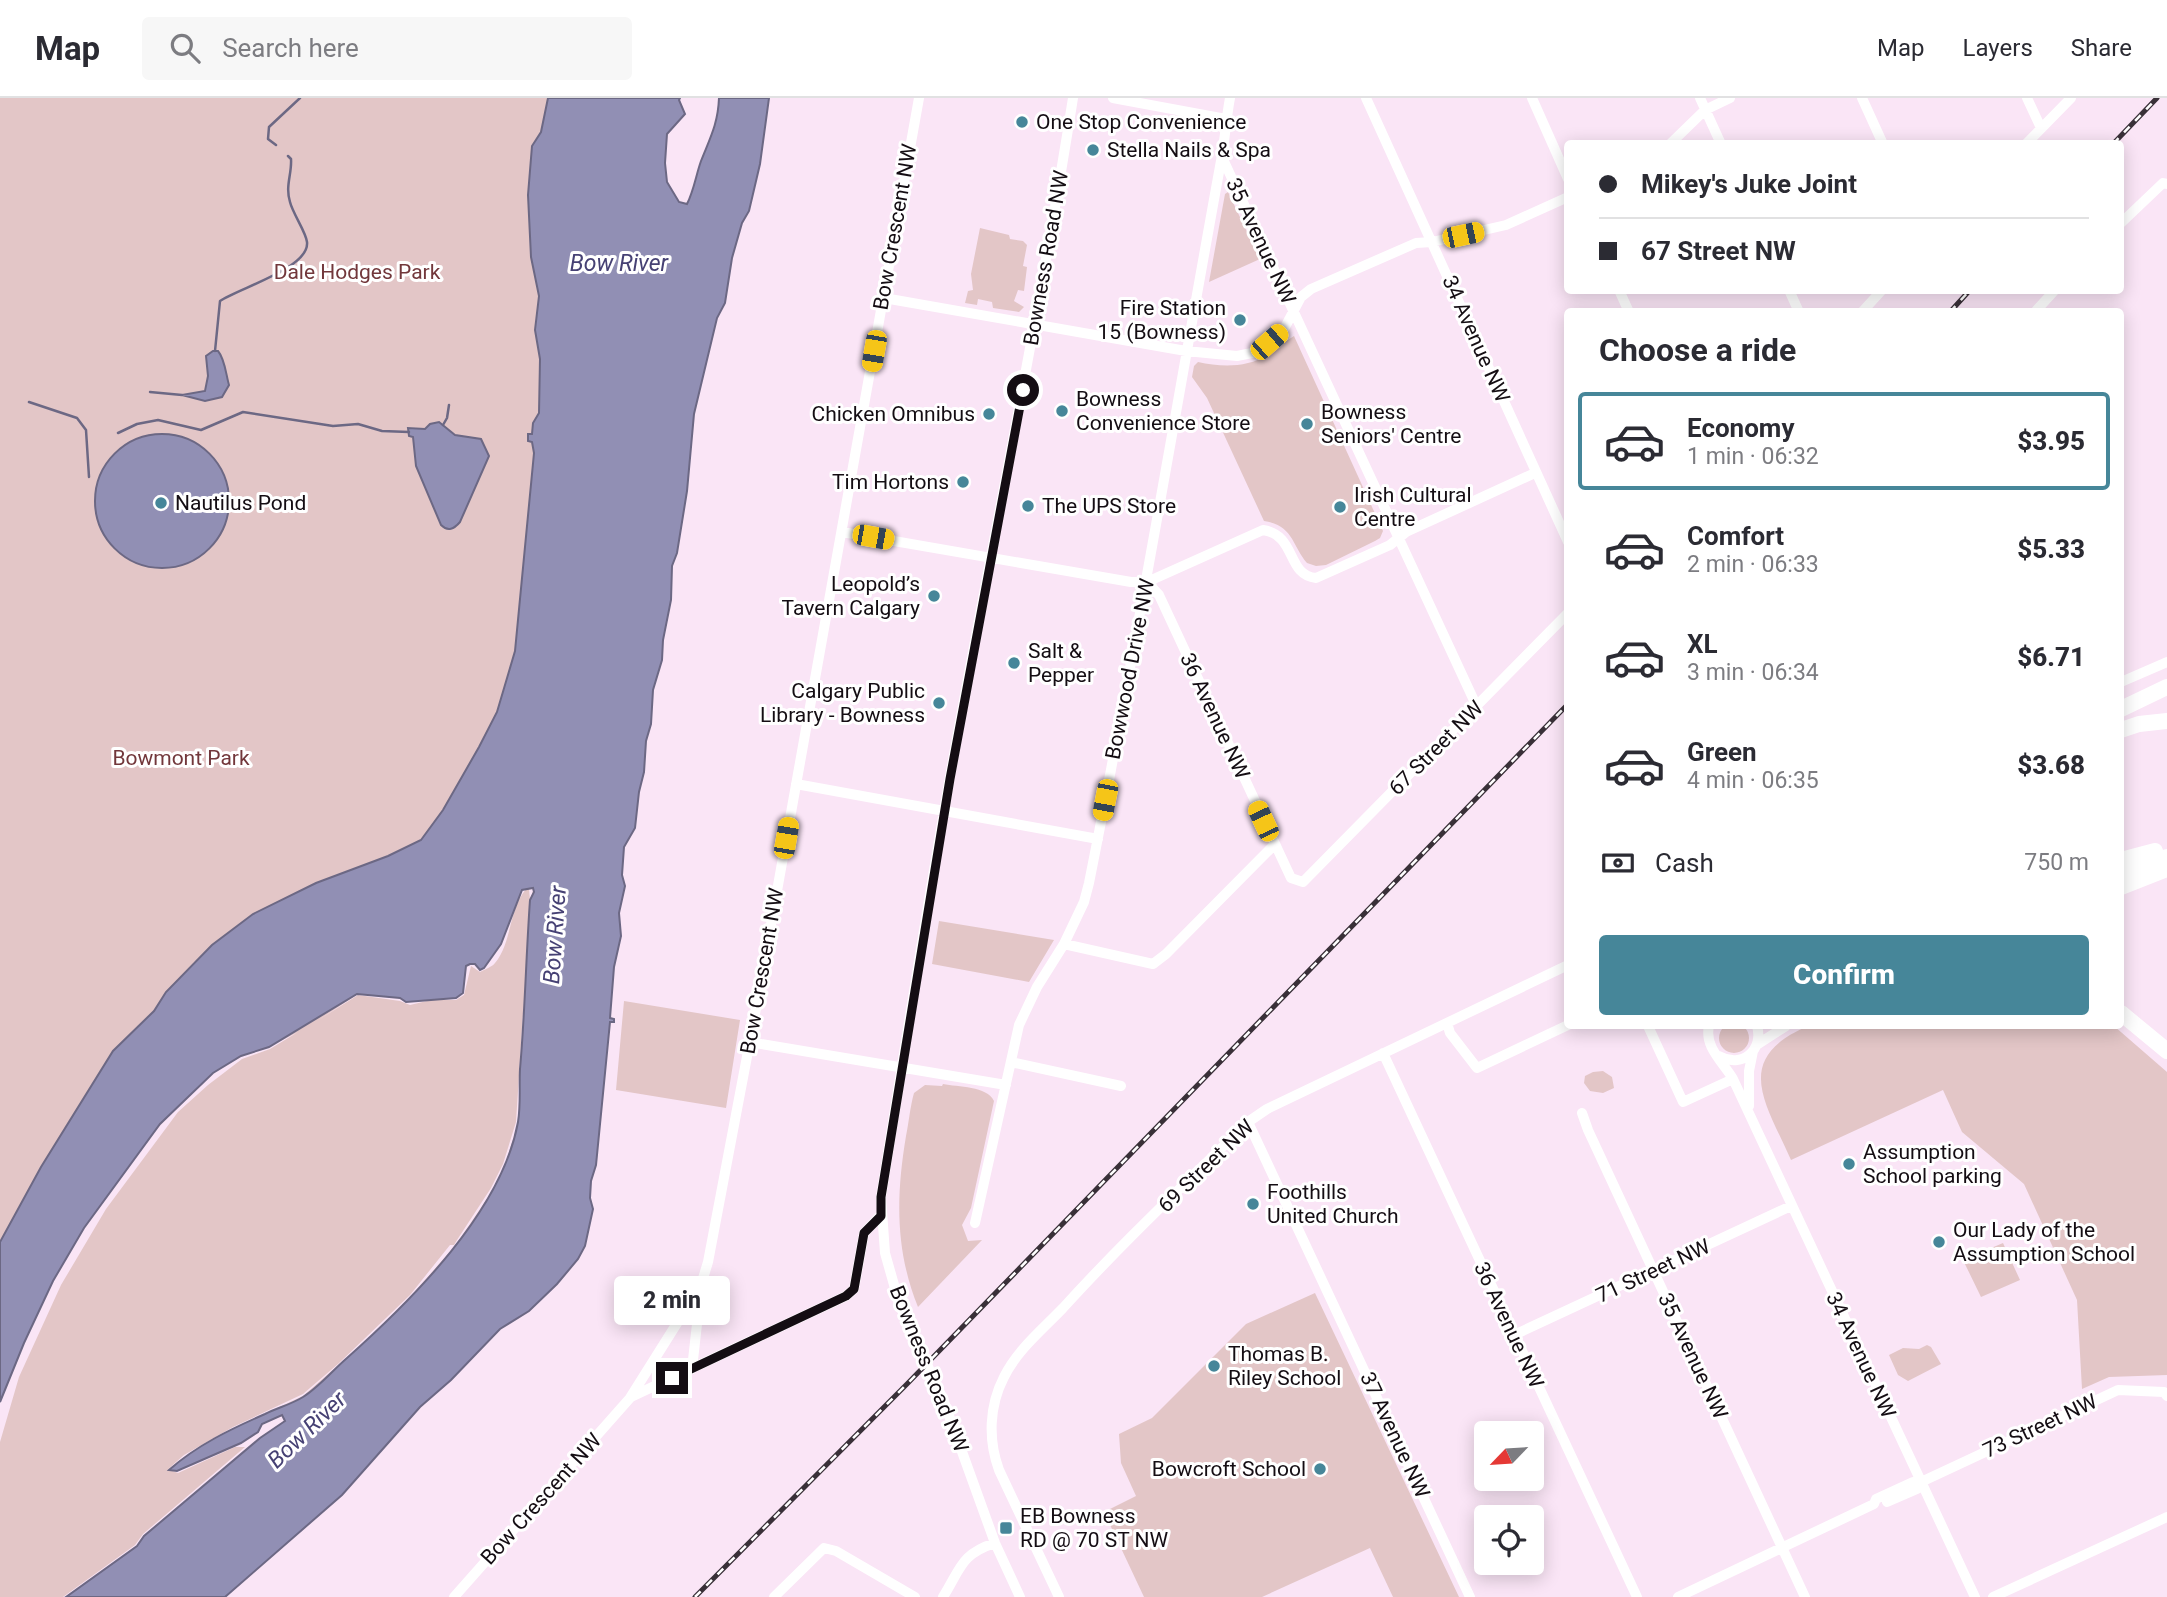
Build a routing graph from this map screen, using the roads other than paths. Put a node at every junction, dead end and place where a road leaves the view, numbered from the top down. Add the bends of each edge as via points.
1 (919, 98) edge
2 (1073, 98) edge
3 (1113, 98) edge
4 (1230, 98) edge
5 (1366, 98) edge
6 (1532, 98) edge
7 (1700, 98) edge
8 (1730, 98) edge
9 (1862, 98) edge
10 (2027, 98) edge
11 (2071, 98) edge
12 (1705, 110) junction
13 (1226, 119) junction
14 (2041, 128) junction
15 (1674, 140) edge
16 (1719, 140) edge
17 (1881, 140) edge
18 (2030, 140) edge
19 (1222, 157) junction
20 (1564, 170) edge
21 (2167, 184) edge
22 (1564, 199) edge
23 (2124, 220) edge
24 (1432, 242) junction
25 (1878, 294) edge
26 (2051, 294) edge
27 (884, 298) junction
28 (1866, 308) edge
29 (2039, 308) edge
30 (1294, 311) junction
31 (1034, 325) junction
32 (1186, 351) junction
33 (1535, 473) junction
34 (842, 531) junction
35 (1564, 534) edge
36 (1399, 538) junction
37 (993, 558) junction
38 (1147, 582) junction
39 (1564, 617) edge
40 (2167, 662) edge
41 (2124, 681) edge
42 (2167, 687) edge
43 (1477, 707) junction
44 (2124, 708) edge
45 (2167, 721) edge
46 (2124, 729) edge
47 (796, 784) junction
48 (944, 812) junction
49 (1098, 839) junction
50 (1274, 845) junction
51 (2167, 846) edge
52 (2167, 857) edge
53 (2124, 859) edge
54 (2167, 869) edge
55 (2124, 873) edge
56 (1303, 882) joint
57 (2124, 886) edge
58 (1064, 944) junction
59 (1564, 967) edge
60 (2124, 1014) edge
61 (1447, 1023) junction
62 (1564, 1027) edge
63 (1649, 1029) edge
64 (1708, 1029) edge
65 (1758, 1029) edge
66 (1782, 1029) edge
67 (750, 1042) junction
68 (1756, 1048) junction
69 (2167, 1051) edge
70 (1382, 1053) junction
71 (1717, 1054) junction
72 (1011, 1062) junction
73 (901, 1067) junction
74 (1733, 1079) junction
75 (1006, 1085) junction
76 (1121, 1086) dead end
77 (1749, 1112) junction
78 (1582, 1114) dead end
79 (1248, 1122) junction
80 (1791, 1206) junction
81 (881, 1216) junction
82 (975, 1223) dead end
83 (1653, 1271) junction
84 (701, 1285) junction
85 (1514, 1335) junction
86 (692, 1369) junction
87 (2166, 1394) edge
88 (630, 1398) junction
89 (993, 1416) joint
90 (1921, 1482) junction
91 (2167, 1517) edge
92 (995, 1543) junction
93 (1782, 1548) junction
94 (454, 1597) edge
95 (774, 1597) edge
96 (915, 1597) edge
97 (943, 1597) edge
98 (1020, 1597) edge
99 (1059, 1597) edge
100 (1470, 1597) edge
101 (1637, 1597) edge
102 (1678, 1597) edge
103 (1805, 1597) edge
104 (1975, 1597) edge
105 (1993, 1597) edge

1 - 27 street, Bow Crescent NW
2 - 31 street, Bowness Road NW
3 - 13 street
4 - 13 street, Bowwood Drive NW
5 - 24 street, 34 Avenue NW
6 - 20 street
7 - 12 street
8 - 12 street
9 - 17 street
10 - 14 street
11 - 14 street
12 - 15 street
12 - 16 street
13 - 19 street, Bowwood Drive NW
14 - 18 street
19 - 30 street, 35 Avenue NW
19 - 32 street, Bowwood Drive NW
21 - 23 street via 2155,189
22 - 24 street via 1506,225
24 - 30 street via 1416,243 1311,289
24 - 33 street, 34 Avenue NW
25 - 28 street
26 - 29 street
27 - 31 street
27 - 34 street, Bow Crescent NW
30 - 32 street via 1284,329 1252,353
30 - 36 street, 35 Avenue NW
31 - 32 street
31 - 37 street, Bowness Road NW
32 - 38 street, Bowwood Drive NW
33 - 35 street, 34 Avenue NW
33 - 36 street
34 - 37 street
34 - 47 street, Bow Crescent NW
36 - 38 street via 1312,578 1300,571 1283,538 1263,530
36 - 43 street, 35 Avenue NW
37 - 38 street
37 - 48 street, Bowness Road NW
38 - 49 street, Bowwood Drive NW
38 - 50 street, 36 Avenue NW via 1159,595
39 - 43 street, 67 Street NW
40 - 41 street
42 - 44 highway
43 - 56 street, 67 Street NW
45 - 46 highway
47 - 48 street
47 - 67 street, Bow Crescent NW
48 - 49 street
48 - 73 street, Bowness Road NW
49 - 58 street, Bowwood Drive NW via 1084,902
50 - 56 street, 36 Avenue NW via 1291,878
50 - 58 street via 1153,964
51 - 53 highway
52 - 55 highway
54 - 57 highway
58 - 72 street, Bowwood Drive NW via 1019,1025
59 - 61 street, 69 Street NW
60 - 69 highway
61 - 62 street via 1477,1068
61 - 70 street, 69 Street NW
63 - 74 street via 1683,1102
64 - 71 street, 34 Avenue NW via 1711,1048
65 - 68 street, 34 Avenue NW
66 - 68 street
67 - 73 street
67 - 84 street, Bow Crescent NW
68 - 71 street via 1747,1057 1732,1061
68 - 77 street, 34 Avenue NW via 1749,1071
70 - 79 street, 69 Street NW
70 - 85 street, 36 Avenue NW
71 - 74 street, 34 Avenue NW
72 - 75 street, Bowwood Drive NW
72 - 76 street
73 - 75 street
73 - 81 street, Bowness Road NW
74 - 77 street, 34 Avenue NW
75 - 82 street, Bowwood Drive NW
77 - 80 street, 34 Avenue NW
78 - 83 street, 35 Avenue NW
79 - 89 street, 69 Street NW via 1017,1357 1000,1384
79 - 100 street, 37 Avenue NW
80 - 83 street, 71 Street NW
80 - 90 street, 34 Avenue NW
81 - 86 street via 864,1233 854,1289 846,1296
81 - 92 street, Bowness Road NW via 900,1306 958,1436
83 - 85 street, 71 Street NW
83 - 93 street, 35 Avenue NW
84 - 86 street
84 - 88 street, Bow Crescent NW
85 - 101 street, 36 Avenue NW
86 - 88 street
87 - 90 street, 73 Street NW via 2118,1390
88 - 94 street, Bow Crescent NW
89 - 99 street, Bowness Road NW via 996,1460
90 - 93 street, 73 Street NW via 1876,1499 1874,1504
90 - 104 street, 34 Avenue NW
91 - 105 street
92 - 97 street via 969,1554
92 - 98 street, Bowness Road NW
93 - 102 street, 73 Street NW
93 - 103 street, 35 Avenue NW
95 - 96 street via 824,1548

